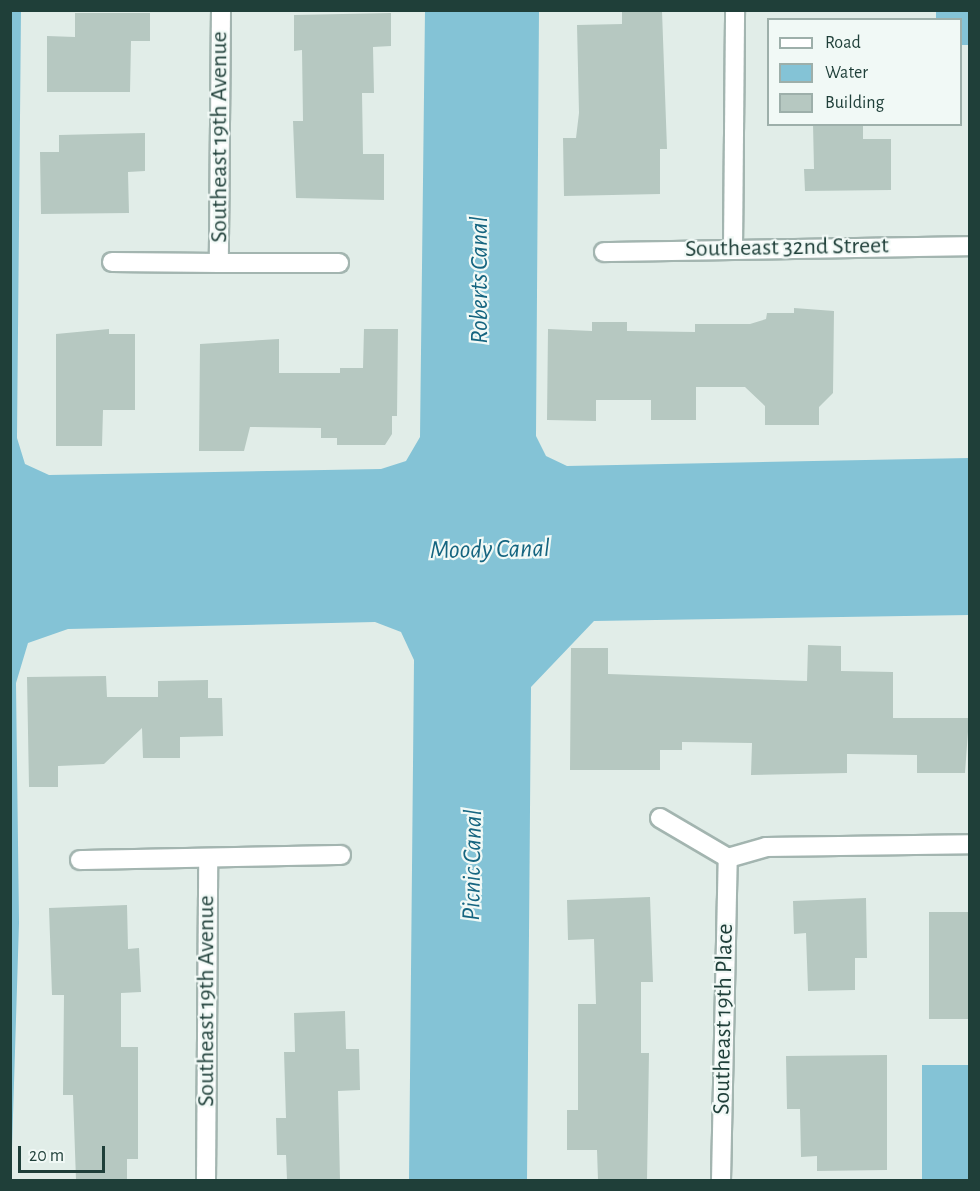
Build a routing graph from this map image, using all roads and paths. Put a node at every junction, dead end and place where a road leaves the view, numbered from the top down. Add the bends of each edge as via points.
1 (220, 10) edge
2 (735, 10) edge
3 (969, 246) edge
4 (733, 248) junction
5 (604, 252) dead end
6 (112, 262) dead end
7 (219, 263) junction
8 (339, 263) dead end
9 (660, 818) dead end
10 (969, 844) edge
11 (341, 855) dead end
12 (208, 858) junction
13 (728, 858) junction
14 (80, 860) dead end
15 (206, 1180) edge
16 (721, 1180) edge

1 - 7 street, Southeast 19th Avenue
2 - 4 street
3 - 4 street, Southeast 32nd Street
4 - 5 street, Southeast 32nd Street
6 - 7 street, Southeast 19th Avenue
7 - 8 street, Southeast 19th Avenue
9 - 13 street
10 - 13 street via 766,847
11 - 12 street
12 - 14 street
12 - 15 street, Southeast 19th Avenue
13 - 16 street, Southeast 19th Place

